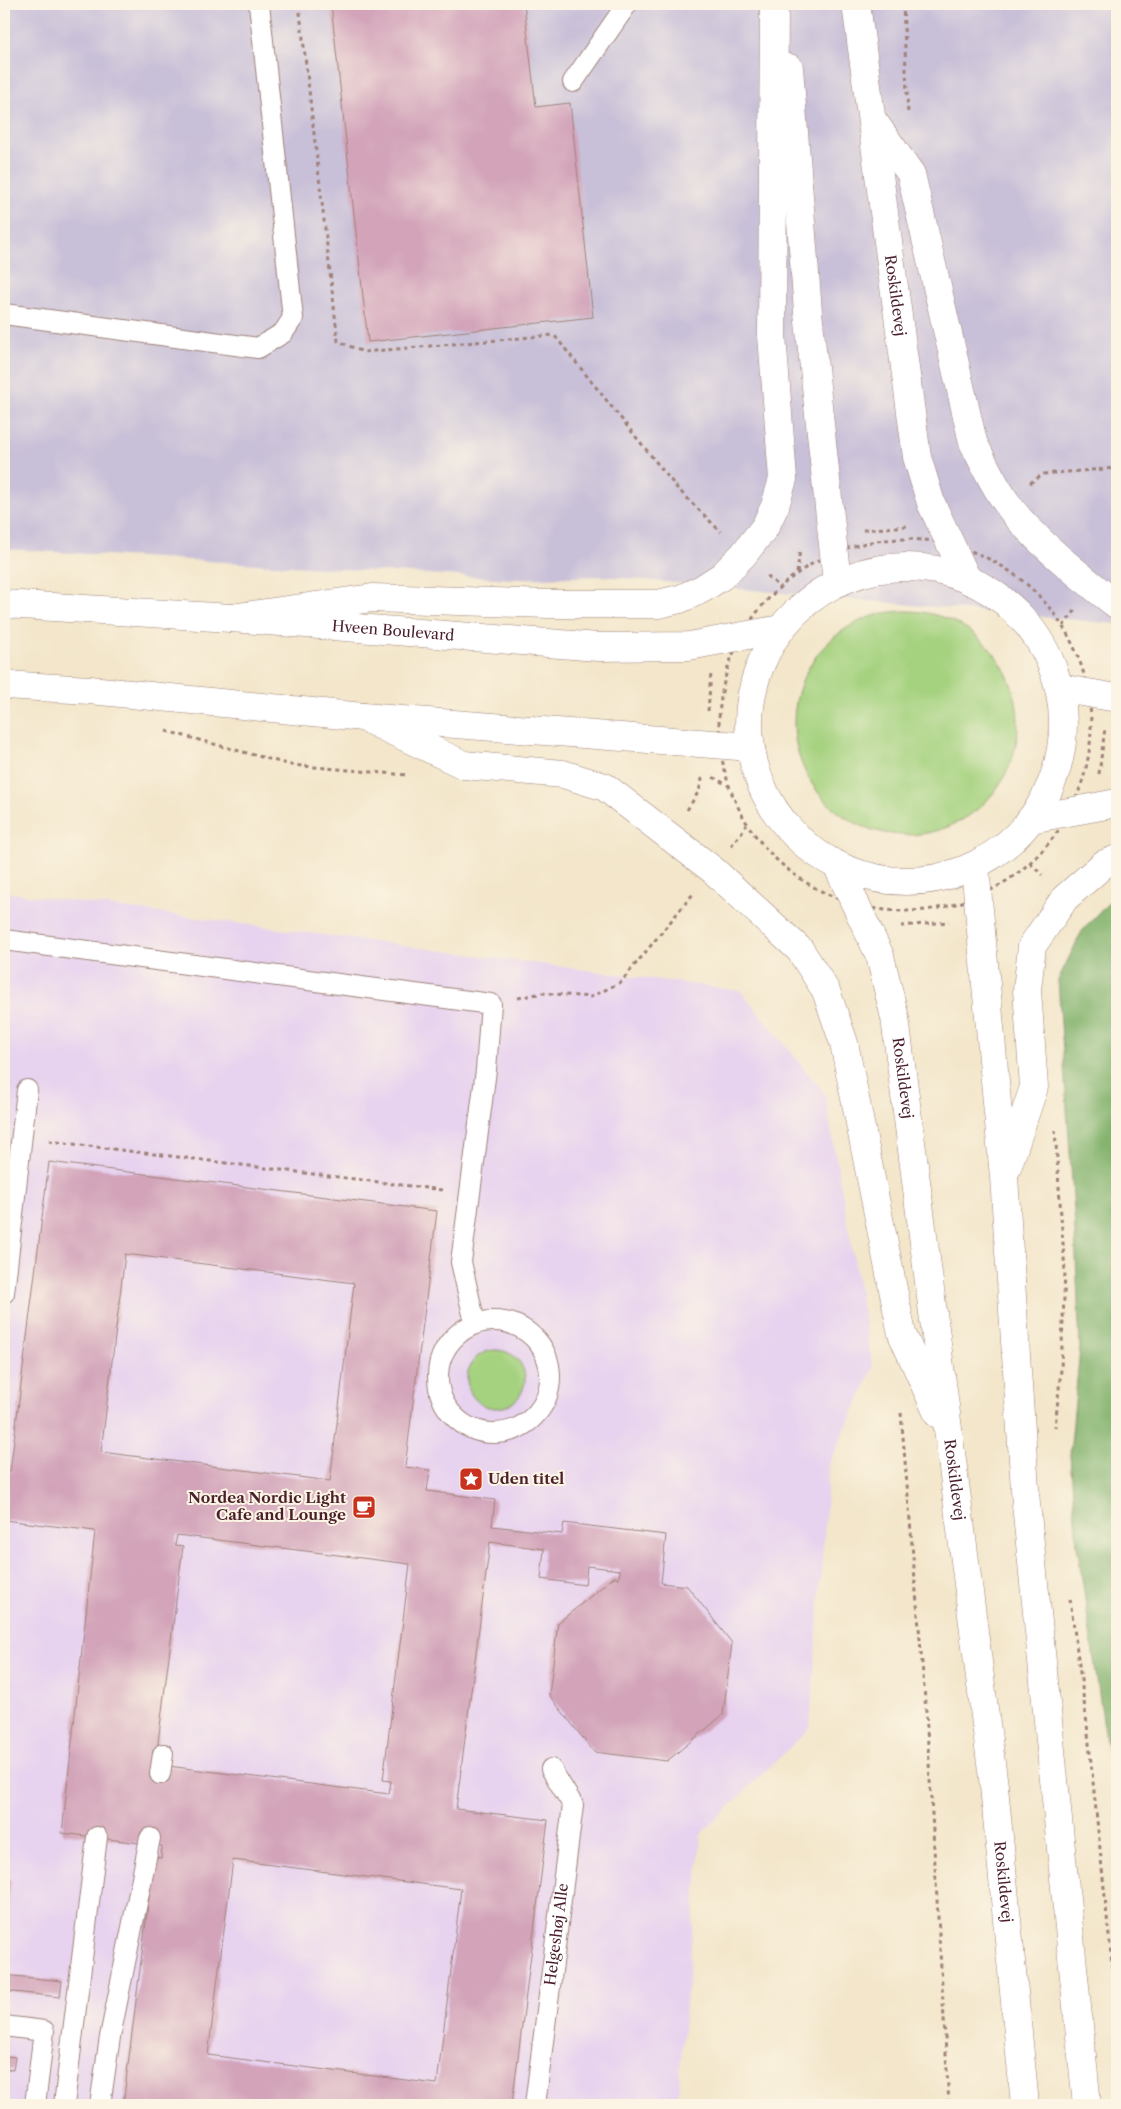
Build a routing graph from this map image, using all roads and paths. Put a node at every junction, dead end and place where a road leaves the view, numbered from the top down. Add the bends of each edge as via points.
1 (259, 4) edge
2 (299, 4) edge
3 (627, 4) edge
4 (774, 4) edge
5 (784, 4) edge
6 (856, 4) edge
7 (903, 4) edge
8 (573, 82) dead end
9 (908, 117) dead end
10 (872, 118) junction
11 (4, 314) edge
12 (950, 544) junction
13 (834, 553) junction
14 (743, 555) junction
15 (797, 573) dead end
16 (966, 578) junction
17 (837, 582) junction
18 (780, 587) junction
19 (4, 604) edge
20 (1117, 606) edge
21 (230, 618) junction
22 (780, 629) junction
23 (741, 638) junction
24 (1117, 651) edge
25 (4, 685) edge
26 (1059, 688) junction
27 (1105, 696) edge
28 (363, 717) junction
29 (163, 730) dead end
30 (720, 746) junction
31 (751, 747) junction
32 (408, 775) dead end
33 (1094, 807) edge
34 (1031, 819) junction
35 (1117, 859) edge
36 (837, 865) junction
37 (975, 867) junction
38 (1008, 881) dead end
39 (695, 892) dead end
40 (978, 908) junction
41 (861, 917) junction
42 (4, 940) edge
43 (491, 1004) junction
44 (27, 1090) dead end
45 (1054, 1128) dead end
46 (22, 1138) junction
47 (1004, 1177) junction
48 (470, 1193) junction
49 (4, 1292) edge
50 (476, 1324) junction
51 (900, 1408) dead end
52 (1055, 1429) dead end
53 (950, 1438) junction
54 (1070, 1596) dead end
55 (163, 1754) dead end
56 (551, 1769) dead end
57 (160, 1774) dead end
58 (97, 1837) dead end
59 (150, 1838) dead end
60 (1117, 2013) edge
61 (4, 2026) edge
62 (35, 2105) edge
63 (64, 2105) edge
64 (100, 2105) edge
65 (535, 2105) edge
66 (949, 2105) edge
67 (1025, 2105) edge
68 (1087, 2105) edge

1 - 11 lane via 293,318 283,333 258,348
2 - 14 path via 338,341 363,352 554,335 677,488
3 - 8 lane
4 - 14 main road via 772,335 783,479 765,527
5 - 13 main road via 808,312
6 - 10 main road, Roskildevej
7 - 9 path
10 - 12 main road, Roskildevej via 917,457 931,503
10 - 20 main road via 911,174 973,442 992,482 1021,521
12 - 13 path via 892,539
12 - 16 main road, Roskildevej
12 - 27 path via 984,557 1015,575 1041,598 1063,626 1079,658
13 - 17 main road
14 - 18 path
14 - 21 main road via 722,576 702,589 658,604 372,598
15 - 18 path
16 - 17 main road via 934,569 901,566 869,571
16 - 26 main road via 999,597 1026,622 1046,653
17 - 22 main road via 806,602
18 - 23 path via 758,610
19 - 21 main road, Hveen Boulevard
21 - 23 main road, Hveen Boulevard via 598,647 689,646
22 - 23 main road, Hveen Boulevard
22 - 31 main road via 764,656 754,685 749,716
23 - 30 path via 722,688
24 - 27 path
25 - 28 main road via 90,690
26 - 27 main road
26 - 34 main road via 1062,734 1053,779
27 - 33 path
27 - 33 path via 1089,754
28 - 30 main road
28 - 53 main road via 464,765 563,774 605,787 713,870 800,950 826,992 844,1043 902,1334
29 - 32 path via 291,765
30 - 31 main road
30 - 41 path via 724,770 747,825 776,861
31 - 36 main road via 756,772 779,817 809,847
33 - 34 main road
33 - 38 path
34 - 37 main road via 1001,849
35 - 47 main road via 1104,864 1065,898 1032,946 1027,990 1034,1087
36 - 37 main road via 867,876 900,881 933,879
36 - 41 main road, Roskildevej
37 - 40 main road
39 - 43 path via 621,982 591,997 542,993
40 - 41 path
40 - 41 path via 893,912
40 - 47 main road
41 - 53 main road, Roskildevej via 880,956 895,1018
42 - 43 lane
43 - 48 lane
44 - 46 lane
45 - 52 path via 1065,1272
46 - 48 path
46 - 49 lane
47 - 68 main road via 1026,1504
48 - 50 lane via 461,1262
50 - 50 lane via 459,1332 446,1347 439,1364 437,1383 443,1401 453,1417 468,1428 485,1433 503,1433 520,1428 535,1417 545,1402 550,1383 549,1364 542,1347 529,1333 513,1324 494,1320
51 - 66 path via 926,1711
53 - 67 main road, Roskildevej via 994,1786
54 - 60 path
55 - 57 lane
56 - 65 lane, Helgeshøj Alle via 573,1805
58 - 63 lane
59 - 64 lane via 110,2037
61 - 62 lane via 44,2031

